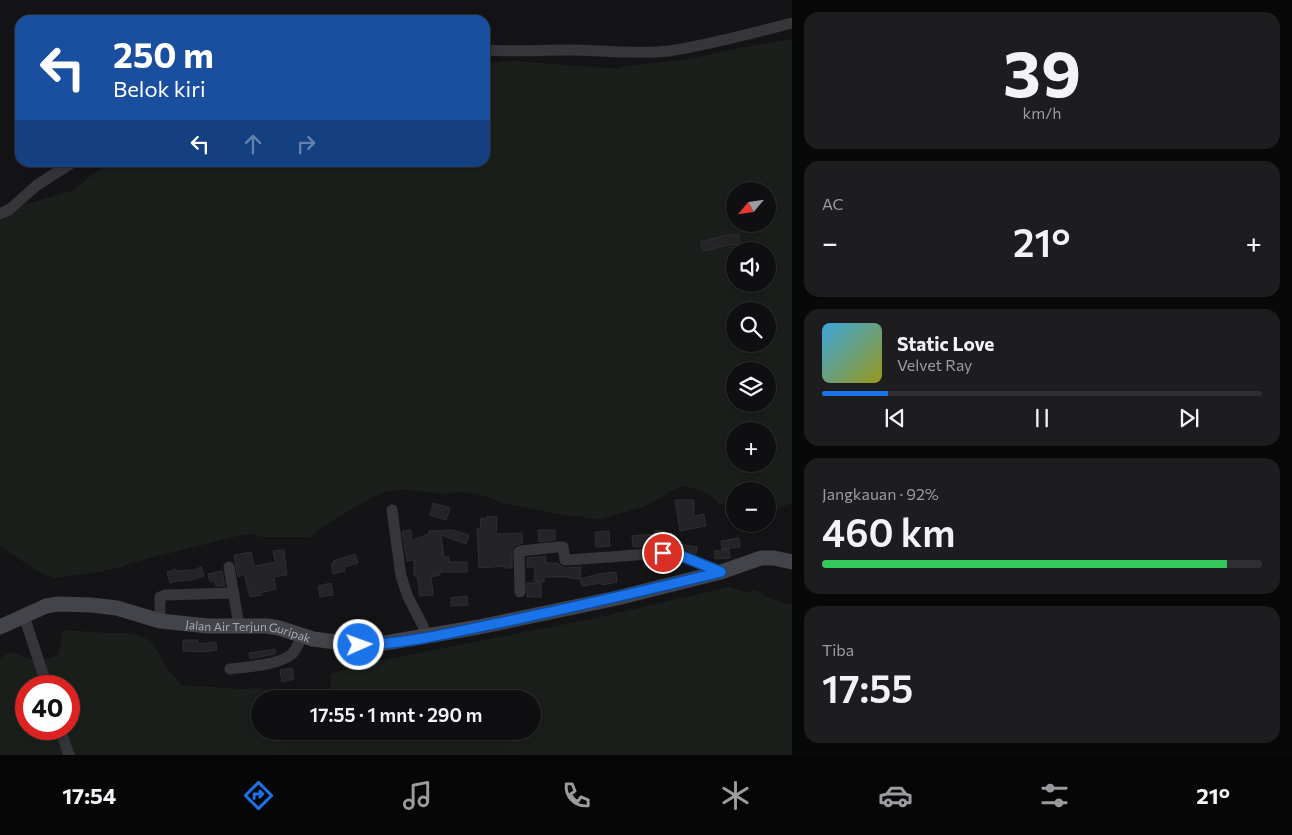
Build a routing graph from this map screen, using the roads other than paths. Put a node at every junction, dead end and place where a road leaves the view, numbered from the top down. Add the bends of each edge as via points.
1 (792, 23) edge
2 (490, 50) edge
3 (65, 167) edge
4 (0, 214) edge
5 (392, 510) dead end
6 (792, 562) edge
7 (229, 567) dead end
8 (721, 572) junction
9 (520, 592) dead end
10 (234, 594) junction
11 (24, 616) junction
12 (160, 621) junction
13 (239, 626) junction
14 (0, 627) edge
15 (302, 636) junction
16 (426, 637) junction
17 (230, 669) dead end
18 (43, 675) edge
19 (64, 740) edge
20 (69, 755) edge

1 - 2 street via 668,51
3 - 4 street
5 - 16 street via 403,585
6 - 8 street, Jalan Air Terjun Guripak via 761,558
7 - 10 street
8 - 9 street via 684,557 663,553 565,560 563,547 557,546 519,552
8 - 16 street, Jalan Air Terjun Guripak via 617,598
10 - 12 street via 160,597
10 - 13 street
11 - 12 street, Jalan Air Terjun Guripak via 58,604 91,605
11 - 14 street, Jalan Air Terjun Guripak
11 - 18 street
12 - 13 street, Jalan Air Terjun Guripak
13 - 15 street, Jalan Air Terjun Guripak via 280,628
15 - 16 street, Jalan Air Terjun Guripak via 359,645
15 - 17 street via 290,656 279,661
19 - 20 street

